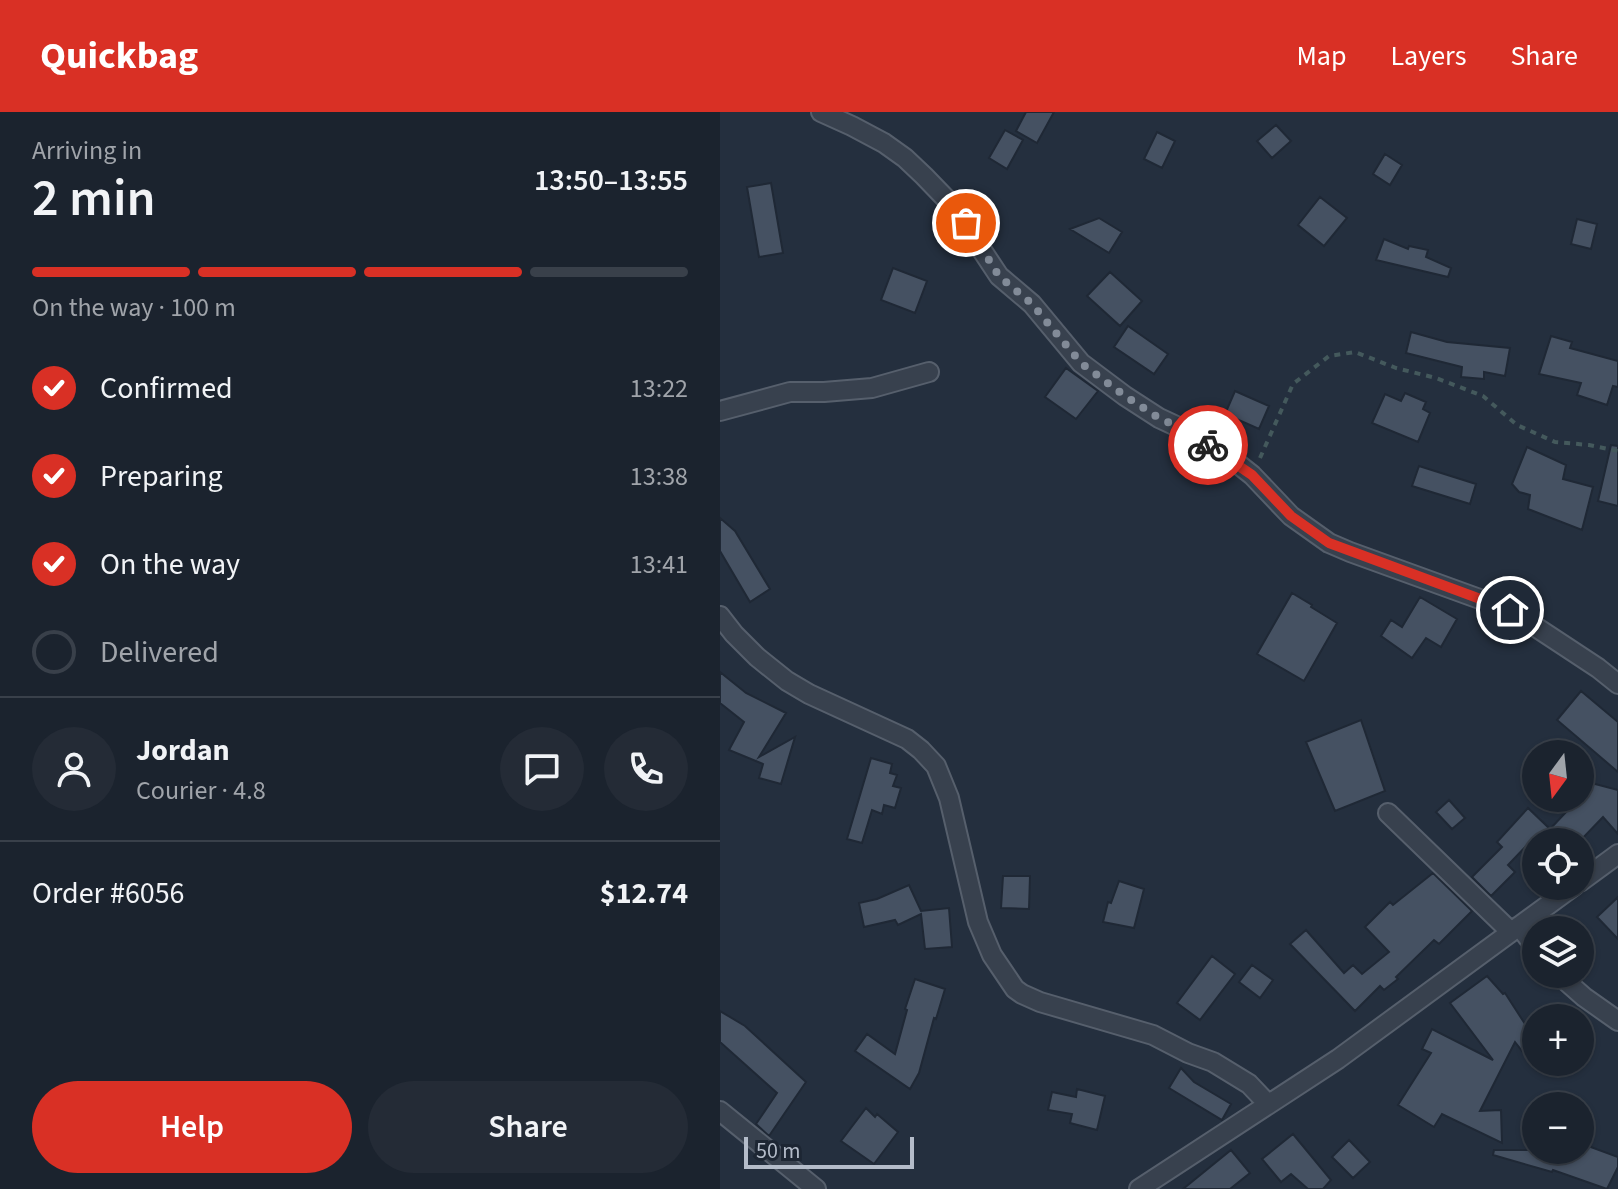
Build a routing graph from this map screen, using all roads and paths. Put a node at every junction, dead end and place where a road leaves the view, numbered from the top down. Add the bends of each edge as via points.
1 (821, 112) edge
2 (929, 372) dead end
3 (720, 411) edge
4 (1618, 451) edge
5 (1252, 475) junction
6 (720, 616) edge
7 (1618, 684) edge
8 (1388, 813) dead end
9 (1618, 854) edge
10 (1594, 872) edge
11 (1555, 900) edge
12 (1515, 929) junction
13 (1522, 935) edge
14 (1574, 988) edge
15 (1618, 1021) edge
16 (1268, 1104) junction
17 (720, 1111) edge
18 (1166, 1182) edge
19 (816, 1189) edge
20 (1139, 1189) edge

1 - 5 street via 884,143 924,176 952,205 999,276 1032,304 1081,363
2 - 3 street via 872,388 790,392
4 - 5 path via 1555,442 1517,425 1483,396 1355,352 1329,356 1293,384
5 - 7 street via 1291,516 1329,543 1510,610
6 - 16 street via 787,681 907,739 936,766 949,798 978,922 1015,989 1040,1002 1153,1035 1213,1062 1249,1084
8 - 12 street
9 - 10 street
11 - 12 street
12 - 13 street
12 - 16 street
14 - 15 street
16 - 18 street
17 - 19 street
18 - 20 street

